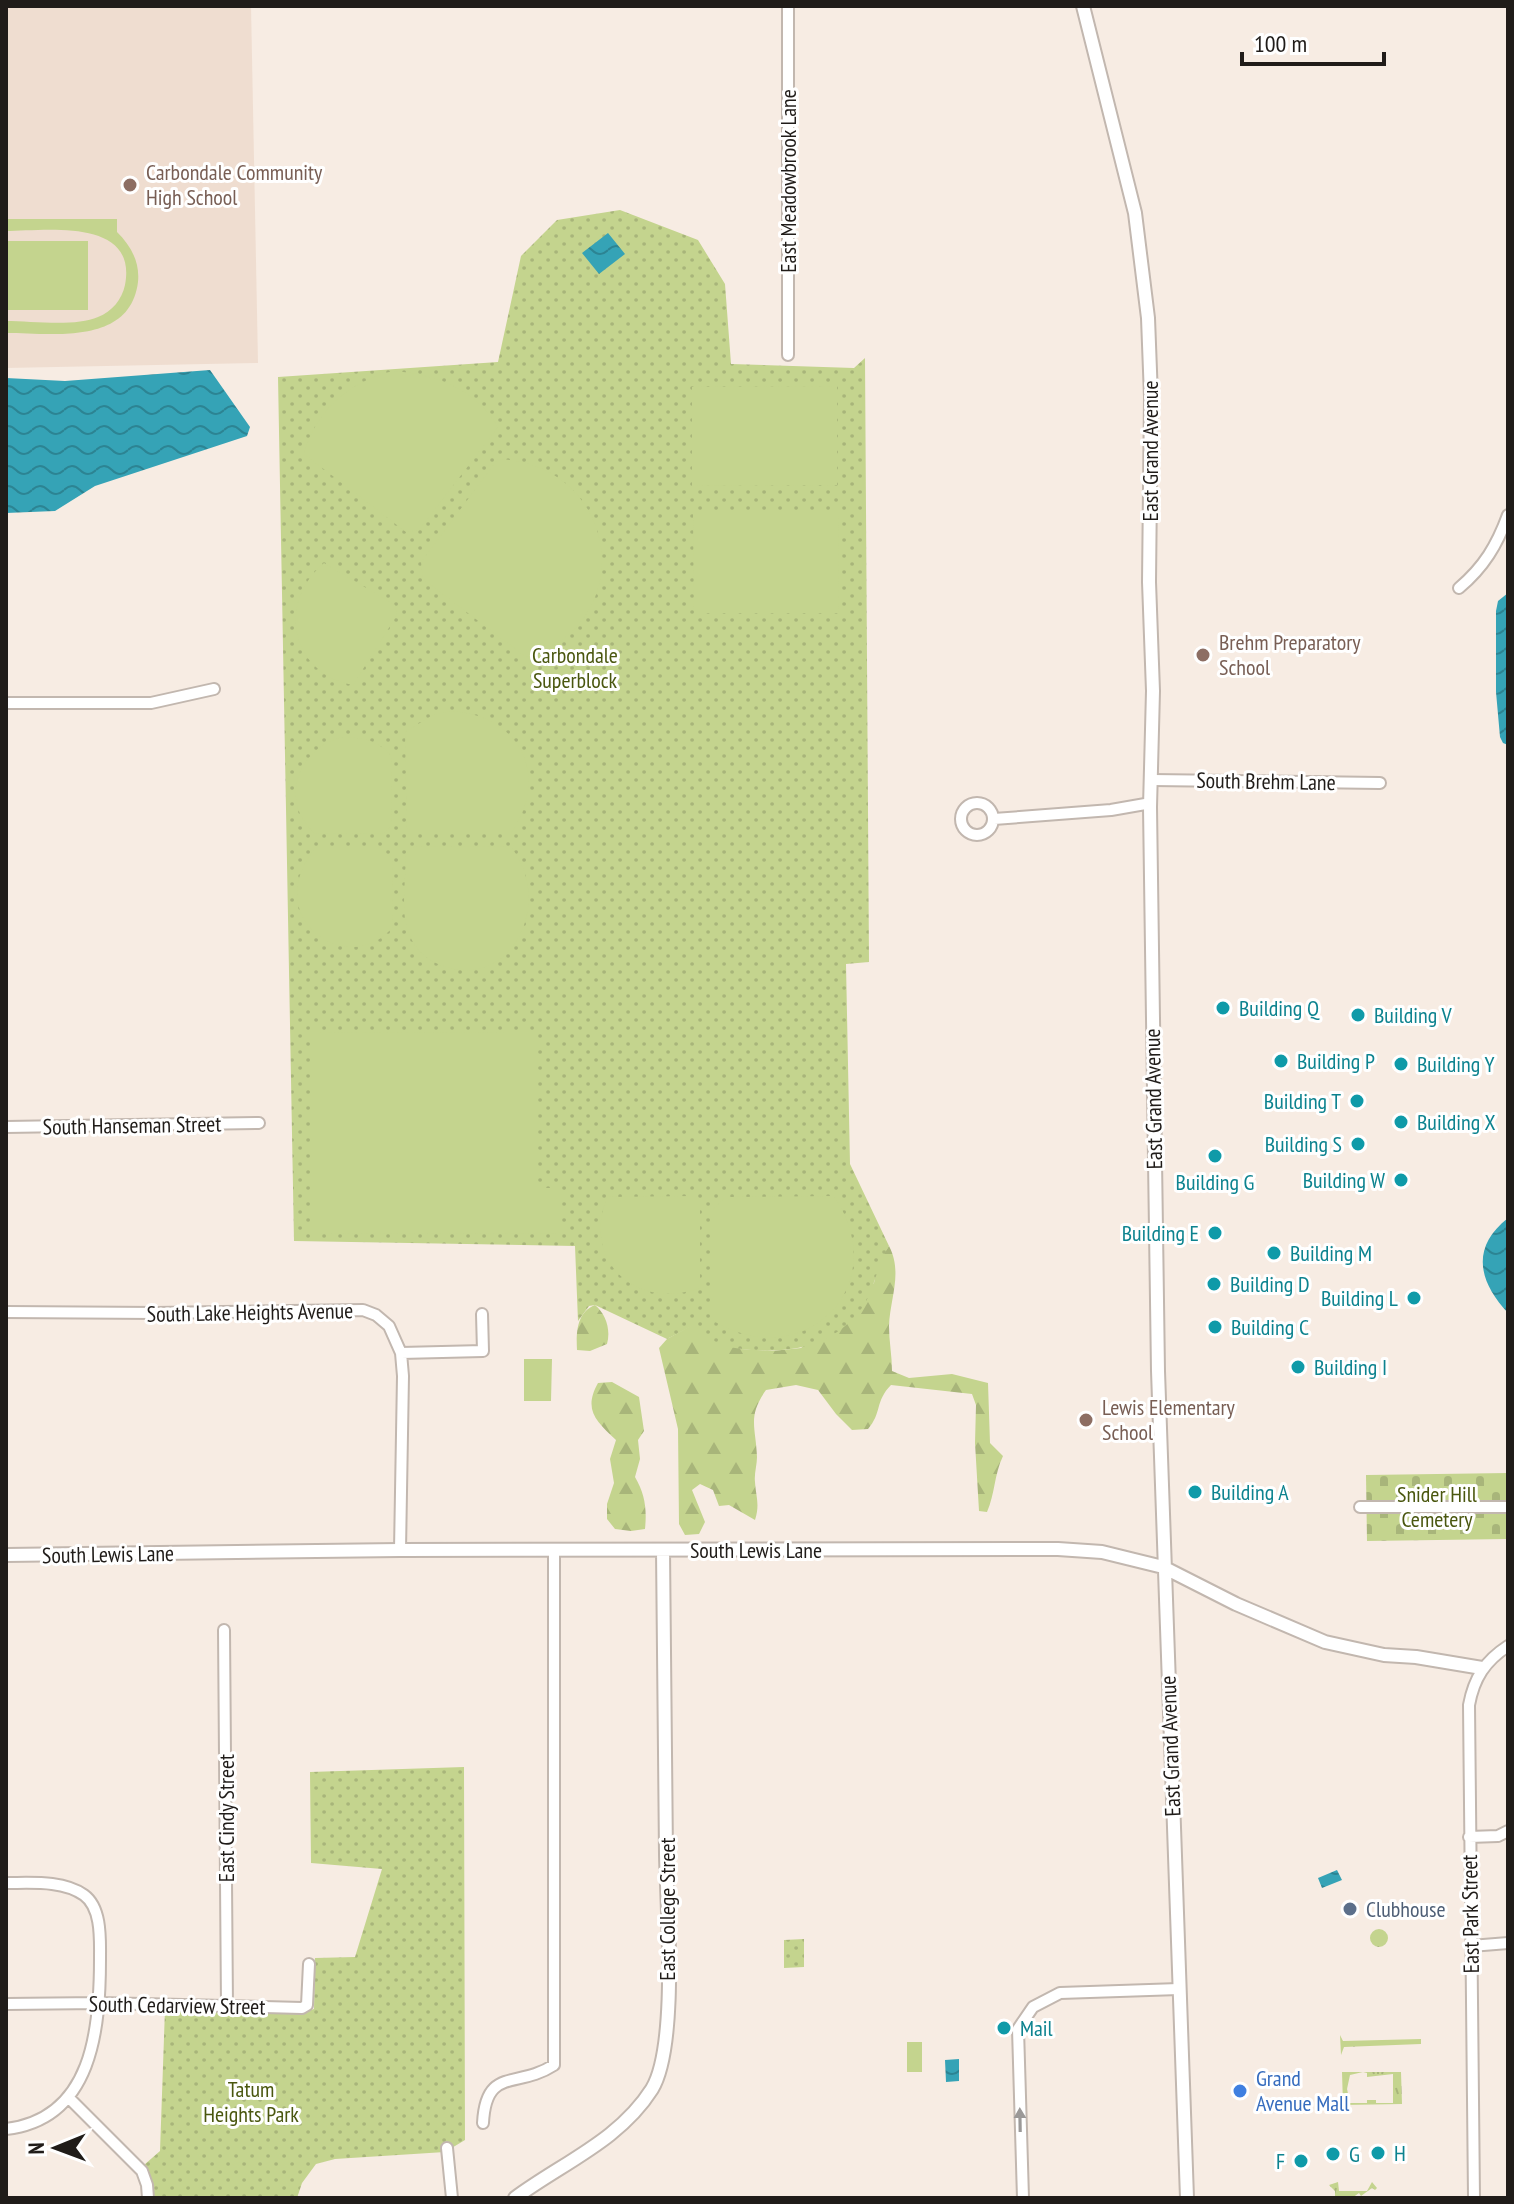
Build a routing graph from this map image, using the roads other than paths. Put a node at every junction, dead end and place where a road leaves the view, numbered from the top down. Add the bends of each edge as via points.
1 (788, 6) edge
2 (1083, 6) edge
3 (788, 355) dead end
4 (1508, 515) edge
5 (1459, 588) dead end
6 (214, 689) dead end
7 (6, 703) edge
8 (1152, 780) junction
9 (1380, 783) dead end
10 (1151, 803) junction
11 (994, 819) dead end
12 (259, 1123) dead end
13 (6, 1127) edge
14 (6, 1312) edge
15 (482, 1314) dead end
16 (401, 1353) junction
17 (1360, 1507) dead end
18 (1508, 1507) edge
19 (400, 1550) junction
20 (554, 1550) junction
21 (663, 1550) junction
22 (7, 1555) edge
23 (1163, 1567) junction
24 (224, 1630) dead end
25 (1508, 1646) edge
26 (1482, 1668) junction
27 (1508, 1831) edge
28 (1469, 1837) junction
29 (6, 1883) edge
30 (1508, 1943) edge
31 (1471, 1946) junction
32 (309, 1964) dead end
33 (1179, 1989) junction
34 (100, 2003) junction
35 (6, 2004) edge
36 (227, 2006) junction
37 (68, 2097) junction
38 (483, 2123) dead end
39 (6, 2129) edge
40 (447, 2148) dead end
41 (148, 2198) edge
42 (452, 2198) edge
43 (515, 2198) edge
44 (1023, 2198) edge
45 (1187, 2198) edge
46 (1474, 2198) edge

1 - 3 street, East Meadowbrook Lane
2 - 8 street, East Grand Avenue via 1135,213 1148,318
4 - 5 street via 1496,546
6 - 7 street via 151,703
8 - 9 street, South Brehm Lane
8 - 10 street, East Grand Avenue
10 - 11 street
10 - 23 street, East Grand Avenue
12 - 13 street, South Hanseman Street
14 - 16 street, South Lake Heights Avenue via 363,1310 389,1326
15 - 16 street via 483,1351
16 - 19 street
17 - 18 street
19 - 20 street, South Lewis Lane
19 - 22 street, South Lewis Lane
20 - 21 street, South Lewis Lane
20 - 38 street via 554,2065 541,2074 496,2084 484,2100
21 - 23 street, South Lewis Lane via 1058,1549 1102,1552
21 - 43 street, East College Street via 665,2052 653,2087 628,2120
23 - 26 street, South Lewis Lane via 1325,1642
23 - 33 street, East Grand Avenue
24 - 36 street, East Cindy Street
25 - 26 street
26 - 28 street, East Park Street via 1469,1705
27 - 28 street
28 - 31 street, East Park Street
29 - 34 street via 66,1886 91,1902 100,1948
30 - 31 street
31 - 46 street, East Park Street
32 - 36 street, South Cedarview Street via 307,2005 302,2008
44 -> 33 street via 1018,2029 1023,2018 1060,1993
33 - 45 street, East Grand Avenue
34 - 35 street, South Cedarview Street
34 - 36 street, South Cedarview Street
34 - 37 street via 88,2063
37 - 39 street via 39,2120
37 - 41 street via 142,2171
40 - 42 street

